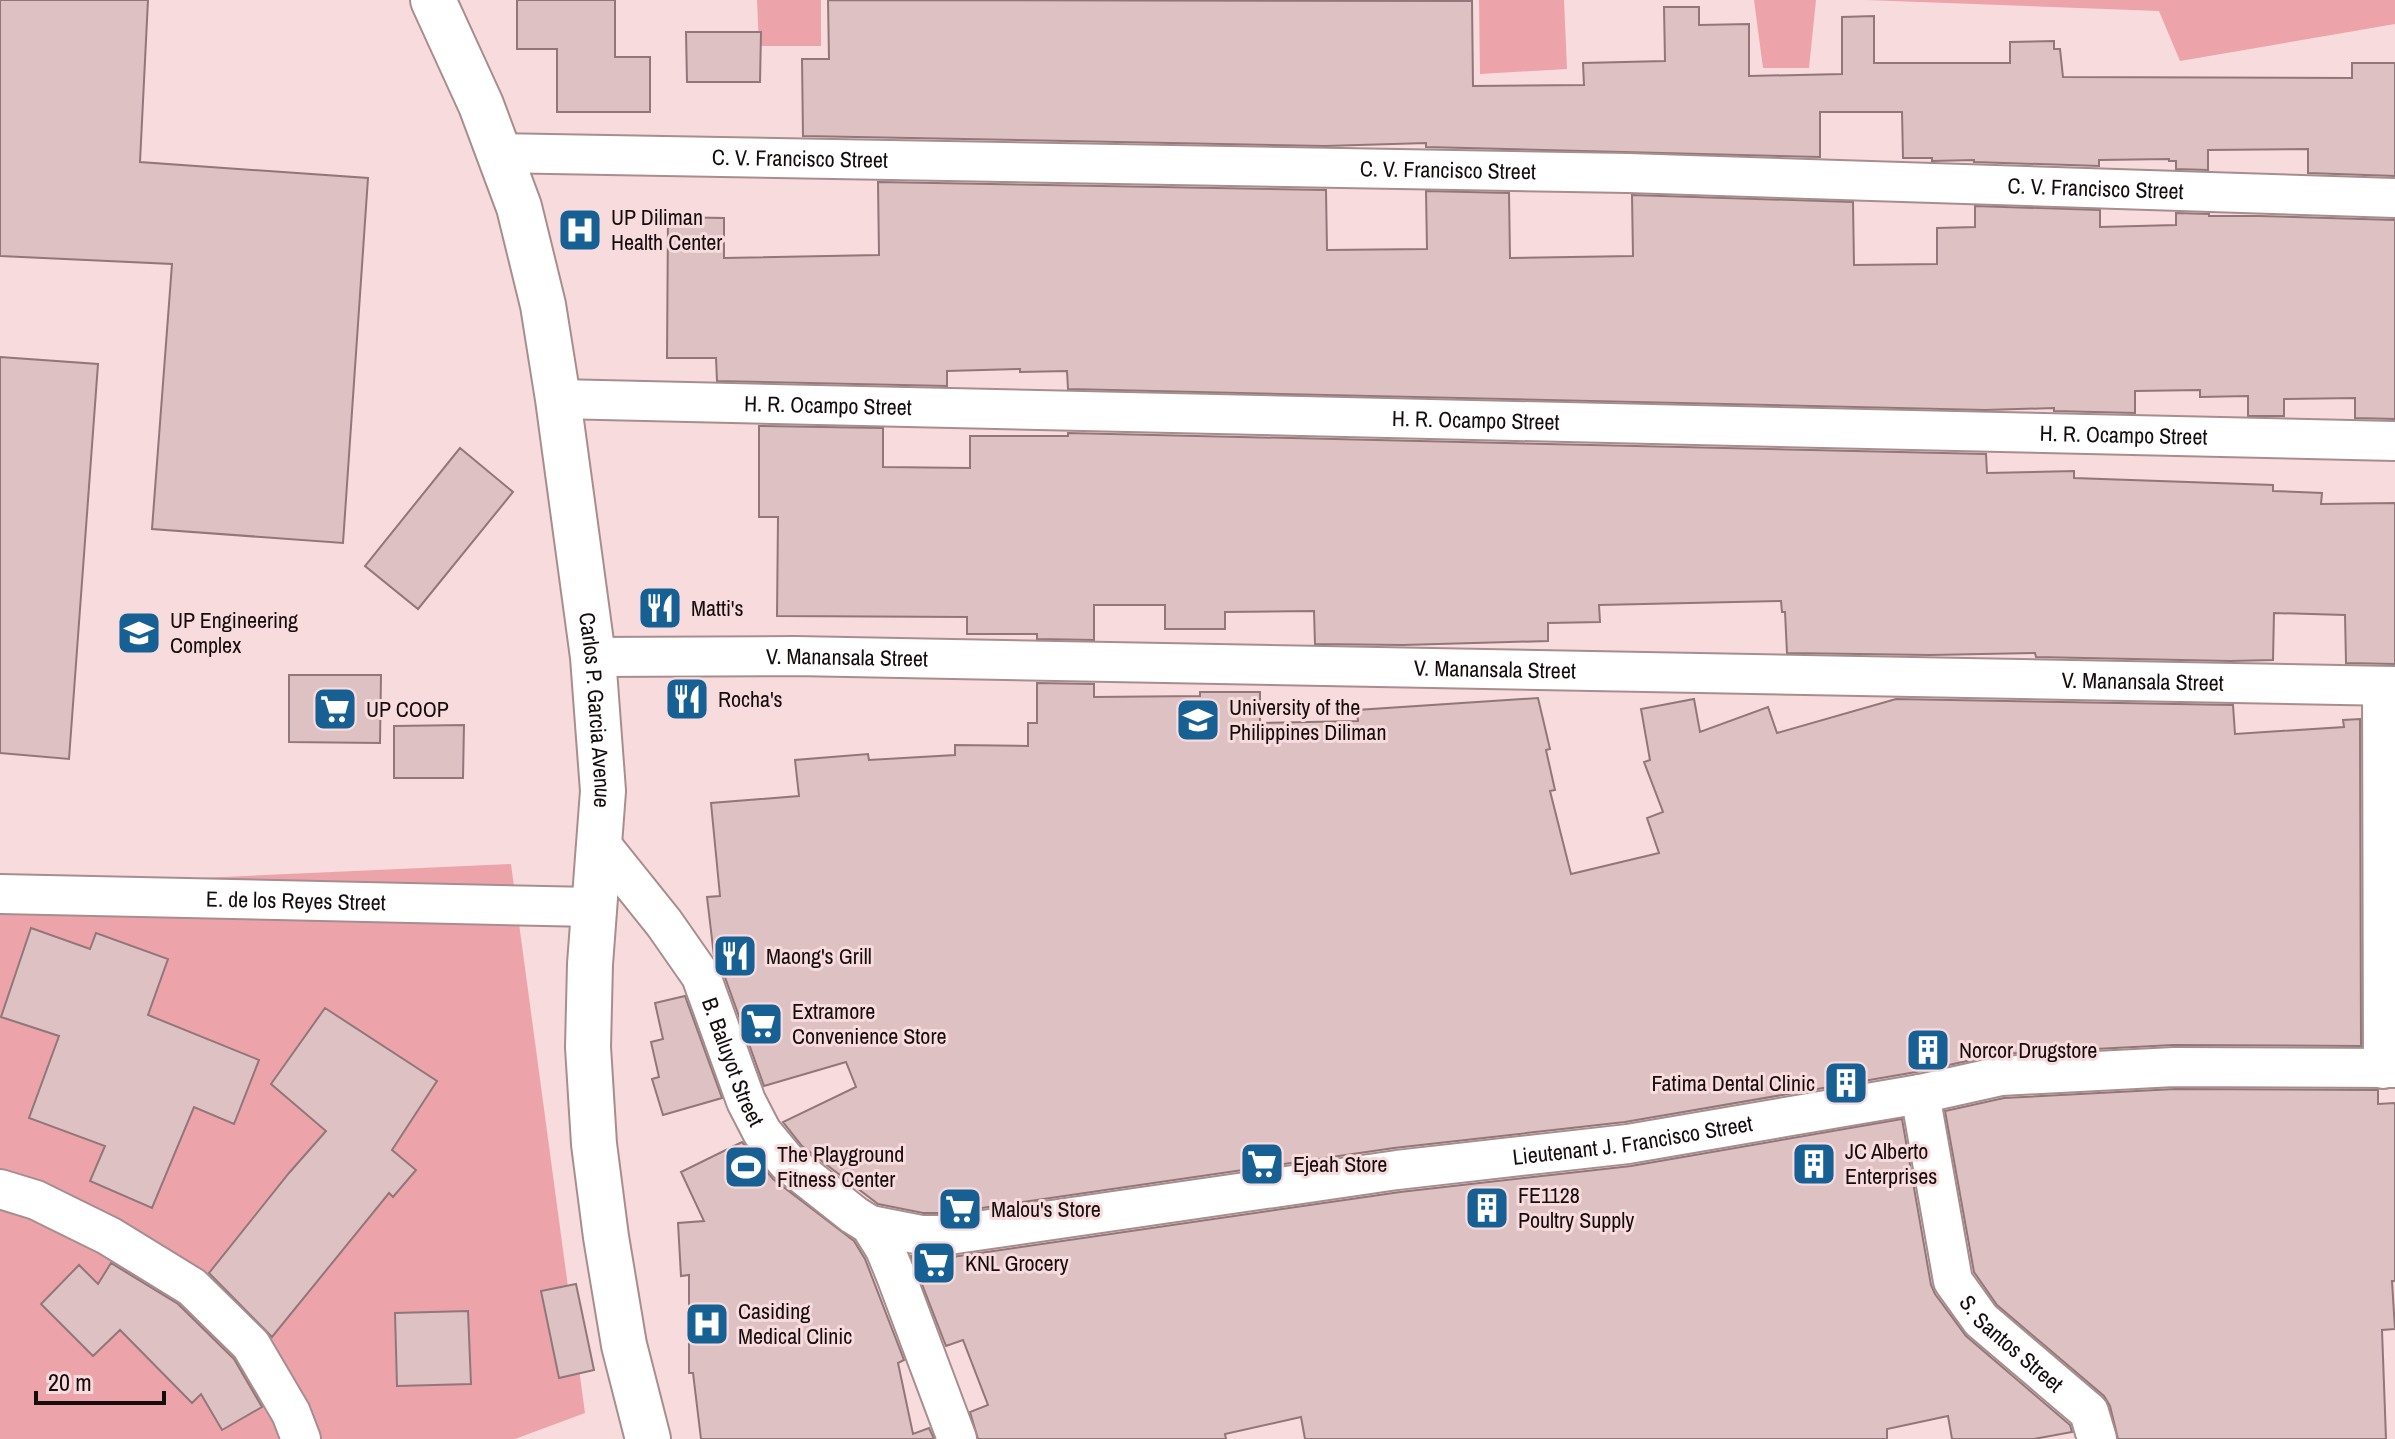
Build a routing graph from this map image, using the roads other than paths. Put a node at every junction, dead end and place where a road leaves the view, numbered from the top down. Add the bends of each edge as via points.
1 (433, 0) edge
2 (500, 153) junction
3 (2395, 198) edge
4 (558, 399) junction
5 (2395, 441) edge
6 (593, 657) junction
7 (2389, 686) edge
8 (599, 842) junction
9 (0, 894) edge
10 (593, 907) junction
11 (2389, 1069) edge
12 (1920, 1094) junction
13 (0, 1189) edge
14 (870, 1225) junction
15 (301, 1439) edge
16 (648, 1439) edge
17 (957, 1439) edge
18 (2097, 1439) edge

1 - 2 main road, Carlos P. Garcia Avenue
2 - 3 street, C. V. Francisco Street via 1628,173
2 - 4 main road, Carlos P. Garcia Avenue via 531,254
4 - 5 street, H. R. Ocampo Street
4 - 6 main road, Carlos P. Garcia Avenue
6 - 7 street, V. Manansala Street via 795,656
6 - 8 main road, Carlos P. Garcia Avenue via 603,791
7 - 11 street
8 - 10 main road, Carlos P. Garcia Avenue
8 - 14 street, B. Baluyot Street via 701,976 762,1132 787,1162
9 - 10 street, E. de los Reyes Street
10 - 16 main road, Carlos P. Garcia Avenue via 588,1047 594,1144 624,1345
11 - 12 street, Lieutenant J. Francisco Street via 2174,1067 2001,1076
12 - 14 street, Lieutenant J. Francisco Street via 1628,1144 1397,1170 949,1235
12 - 18 street, S. Santos Street via 1953,1281 1981,1320 2089,1412
13 - 15 street via 36,1200 109,1236 192,1287 251,1345
14 - 17 street, B. Baluyot Street via 896,1276

